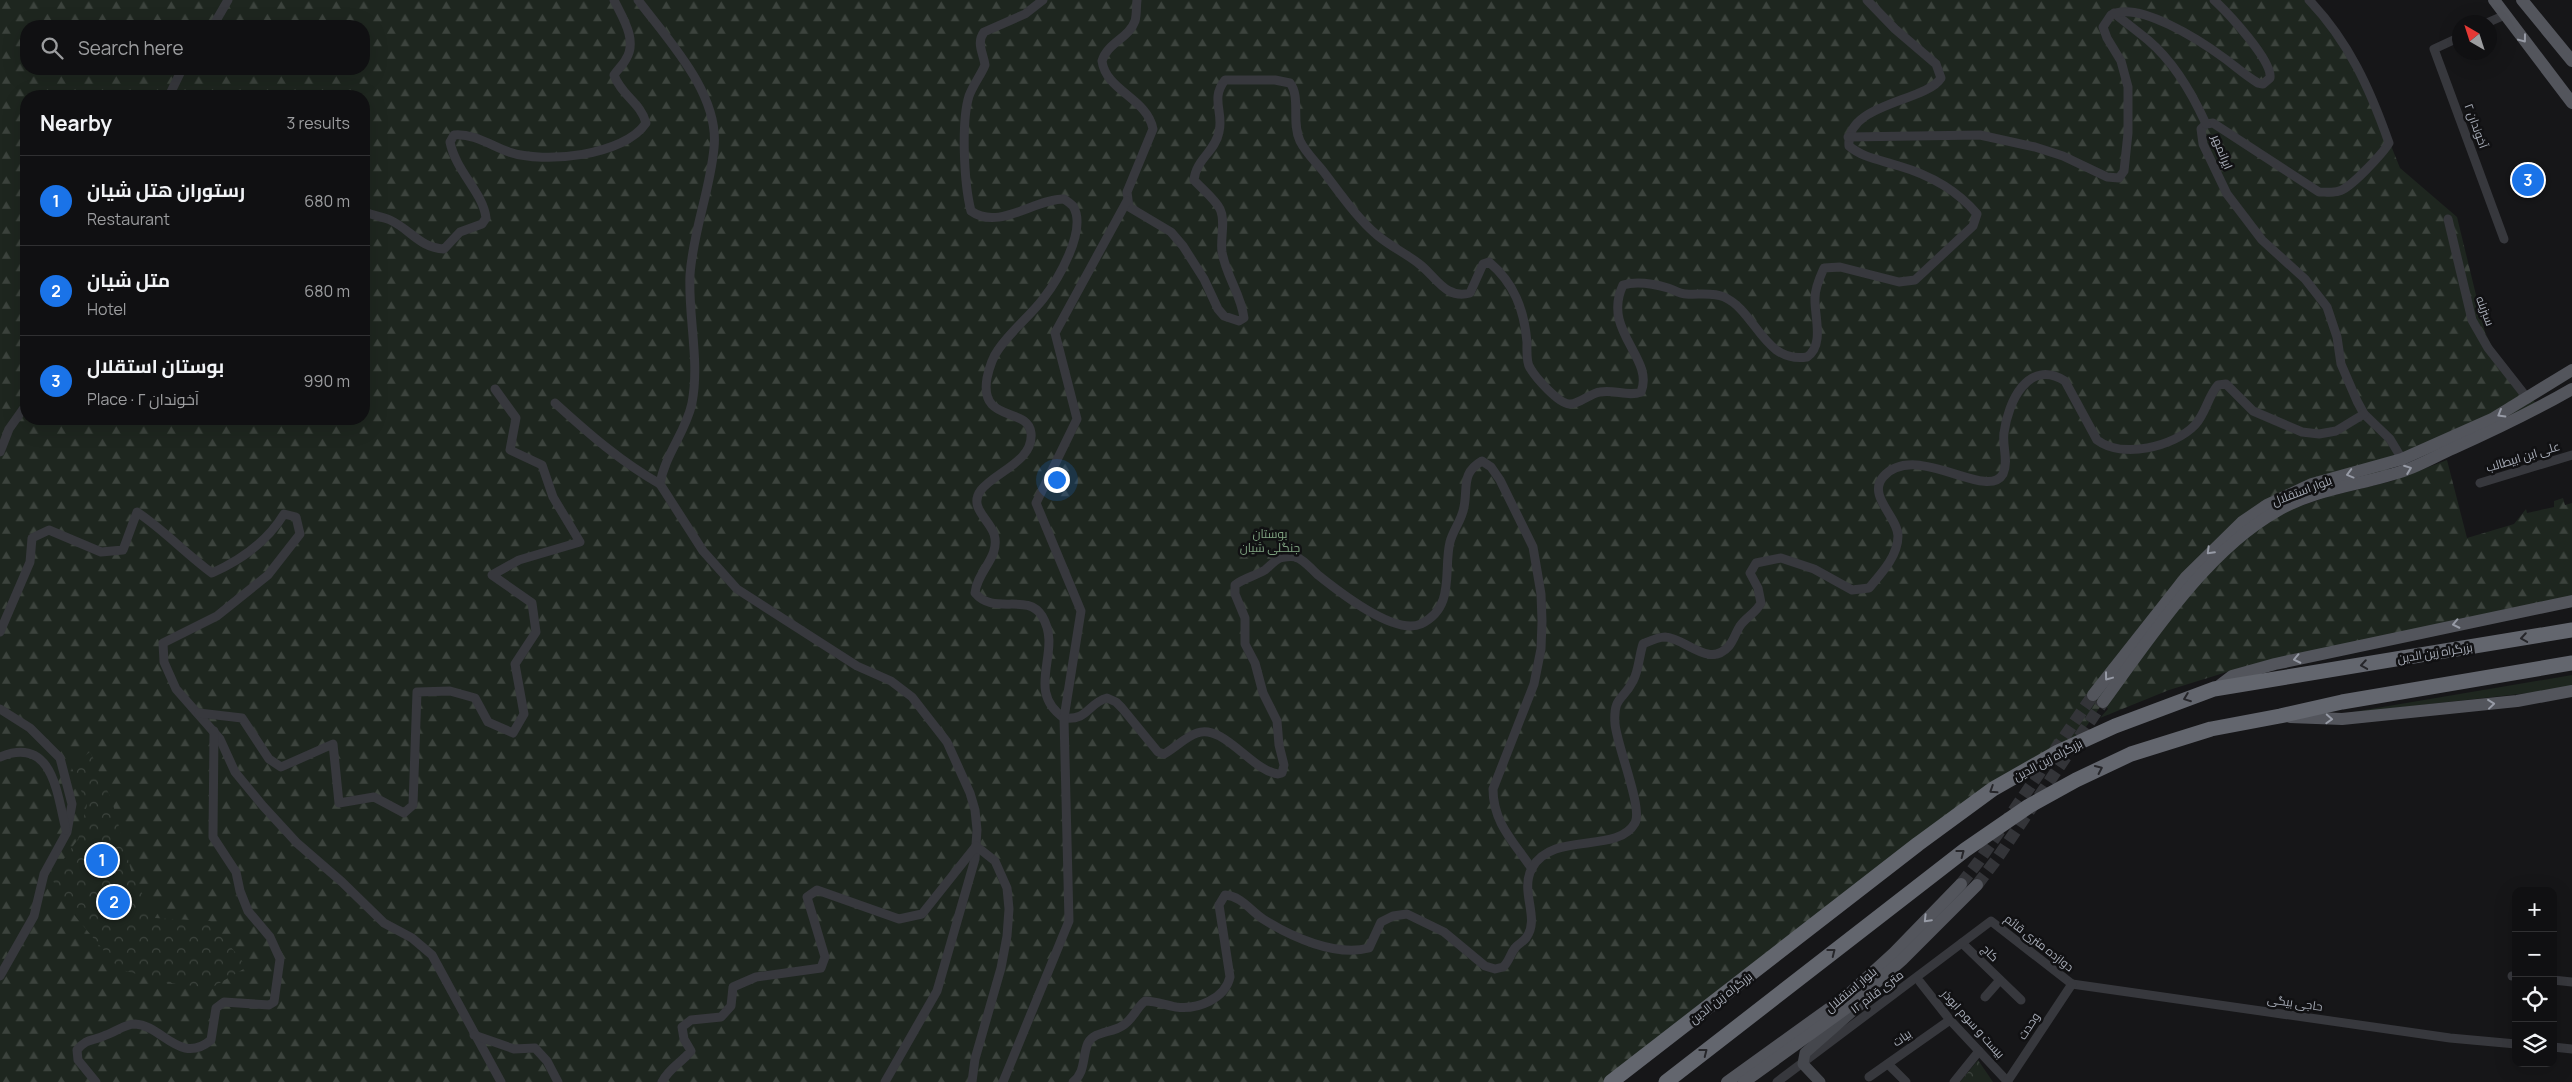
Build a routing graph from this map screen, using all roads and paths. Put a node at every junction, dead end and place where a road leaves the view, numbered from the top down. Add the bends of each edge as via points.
1 (228, 0) edge
2 (614, 0) edge
3 (638, 0) edge
4 (1043, 0) edge
5 (1137, 0) edge
6 (1867, 0) edge
7 (2214, 0) edge
8 (2309, 0) edge
9 (2494, 0) edge
10 (2522, 0) edge
11 (2114, 13) junction
12 (2505, 15) junction
13 (2497, 18) edge
14 (216, 20) edge
15 (2452, 40) edge
16 (2571, 59) edge
17 (179, 75) edge
18 (172, 90) edge
19 (2572, 103) edge
20 (2206, 124) junction
21 (1848, 137) junction
22 (1127, 201) junction
23 (370, 214) edge
24 (2448, 219) dead end
25 (2504, 240) dead end
26 (2572, 370) edge
27 (495, 389) dead end
28 (2572, 389) edge
29 (2528, 399) junction
30 (555, 403) dead end
31 (20, 414) edge
32 (2364, 414) junction
33 (0, 452) edge
34 (2572, 455) edge
35 (2402, 460) junction
36 (2480, 483) dead end
37 (660, 484) junction
38 (2572, 601) edge
39 (2572, 630) edge
40 (0, 632) edge
41 (2572, 663) edge
42 (2214, 689) junction
43 (2572, 692) edge
44 (0, 709) edge
45 (199, 713) junction
46 (2280, 716) junction
47 (1064, 718) junction
48 (214, 731) junction
49 (0, 757) edge
50 (67, 832) junction
51 (976, 846) junction
52 (1532, 869) junction
53 (1961, 884) tunnel mouth
54 (1977, 886) tunnel mouth
55 (1991, 921) joint
56 (1962, 943) junction
57 (1887, 973) junction
58 (0, 976) edge
59 (2000, 980) junction
60 (2557, 980) edge
61 (1920, 982) dead end
62 (2572, 982) edge
63 (2072, 984) junction
64 (1985, 996) dead end
65 (2021, 1000) dead end
66 (1950, 1020) junction
67 (474, 1035) junction
68 (2512, 1044) edge
69 (2557, 1047) edge
70 (2572, 1049) edge
71 (1979, 1051) junction
72 (1803, 1064) junction
73 (1888, 1064) junction
74 (1869, 1077) dead end
75 (96, 1082) edge
76 (501, 1082) edge
77 (558, 1082) edge
78 (662, 1082) edge
79 (885, 1082) edge
80 (972, 1082) edge
81 (1003, 1082) edge
82 (1073, 1082) edge
83 (1611, 1082) edge
84 (1666, 1082) edge
85 (1727, 1082) edge
86 (1744, 1082) edge
87 (1777, 1082) edge
88 (1820, 1082) edge
89 (1906, 1082) edge
90 (1954, 1082) edge
91 (2008, 1082) edge

1 - 14 street
2 - 23 street via 631,44 627,58 614,75 622,90 643,112 646,123 639,134 600,150 560,158 510,152 463,134 454,135 450,142 452,153 485,207 486,218 482,224 460,232 444,249 434,249 389,220
3 - 37 street via 675,46 701,87 715,147 690,275 692,404 663,466
4 - 47 street via 1025,14 984,32 980,44 985,65 970,93 966,110 966,192 970,211 979,217 992,218 1054,199 1064,199 1073,206 1077,222 1073,248 1058,275 1044,298 997,351 989,369 988,400 1000,412 1024,420 1032,438 1023,454 1005,473 981,490 977,499 979,510 994,533 995,547 976,583 975,593 984,602 1036,608 1042,616 1050,640 1043,686 1049,703
5 - 22 street via 1135,23 1110,46 1102,62 1106,75 1136,102 1151,121 1152,129 1127,192
6 - 21 street via 1936,64 1941,78 1931,88 1878,109 1863,119
7 - 11 street via 2269,67 2271,74 2267,82 2263,84 2253,80 2210,48 2164,23 2135,12
8 - 20 street, ایرانمهر via 2350,52 2372,96 2389,142 2384,152 2368,165 2358,179 2340,191 2319,192 2213,123
9 - 12 main road
10 - 16 main road
11 - 20 street via 2149,41 2174,68
11 - 21 street via 2104,27 2121,61 2129,97 2124,171 2119,178 2107,177 2063,156 2034,147 1980,135
12 - 13 street
12 -> 19 main road
15 - 25 street, آخوندان ۲ via 2434,49
17 - 18 street
20 - 32 street, ایرانمهر via 2201,129 2203,144 2226,194 2262,240 2305,279 2327,307 2347,382
21 - 22 street via 1849,146 1858,154 1920,173 1954,190 1976,214 1973,226 1915,280 1899,282 1840,267 1824,268 1814,298 1817,310 1816,347 1807,357 1795,358 1773,348 1725,297 1681,293 1640,282 1623,285 1617,315 1644,374 1645,384 1635,395 1601,391 1575,404 1560,401 1529,367 1523,314 1512,287 1498,268 1489,262 1483,264 1470,293 1457,295 1441,286 1419,263 1377,235 1308,156 1295,124 1296,100 1290,83 1225,80 1216,102 1220,129 1217,141 1195,169 1194,180 1219,207 1222,216 1222,253 1227,272 1240,297 1244,318 1239,321 1224,316 1183,246 1171,232 1136,214
22 - 47 street via 1055,333 1077,419 1036,503 1081,611
24 - 29 street, سبزینه via 2472,320 2488,348
26 - 29 main road, بلوار استقلال
27 - 45 street via 516,418 510,450 542,465 553,497 580,542 519,560 492,575 532,603 536,632 515,664 524,714 513,733 488,722 475,698 450,692 416,692 413,805 404,813 374,797 338,803 333,744 281,766 269,759 242,718
35 -> 28 main road, بلوار استقلال via 2295,491 2267,504 2242,522 2186,576 2098,699 2202,575 2251,528 2297,501 2406,470 2499,428
29 -> 35 main road, بلوار استقلال
30 - 37 street via 602,444
31 - 33 street
32 - 35 street, ایرانمهر via 2390,439
32 - 52 street via 2336,431 2302,432 2253,411 2226,384 2218,385 2212,391 2202,416 2182,436 2157,447 2129,449 2104,445 2097,440 2064,381 2042,374 2032,377 2020,387 2012,403 2003,434 2006,461 2003,474 1997,480 1990,483 1978,481 1916,463 1896,468 1883,477 1878,485 1881,501 1894,522 1897,545 1888,564 1869,588 1852,590 1790,560 1765,560 1756,563 1750,573 1761,603 1757,611 1740,625 1729,647 1708,655 1679,640 1664,637 1643,644 1634,679 1616,704 1615,714 1618,745 1638,813 1636,821 1615,837 1566,846 1546,854
34 - 36 street, علی ابن ابیطالب
37 - 51 street via 703,551 737,589 857,666 891,681 912,697 937,727 956,758 975,810
38 -> 42 main road via 2275,664 2232,676
39 -> 42 highway, بزرگراه زین الدین
40 - 45 street via 30,562 32,538 49,530 101,552 123,550 137,512 212,574 238,562 276,527 284,514 296,518 300,534 268,575 216,616 163,643 164,662 176,689
41 - 46 highway via 2342,702
42 -> 83 highway, بزرگراه زین الدین via 2114,726 2058,752 1993,789
46 -> 43 main road via 2342,719 2517,701
44 - 50 street via 30,728 60,758 72,804
45 - 48 street
84 -> 46 highway via 1958,855 2029,806 2131,754 2211,729
47 - 52 street via 1078,718 1107,698 1122,708 1158,752 1164,754 1204,731 1218,735 1271,774 1282,773 1284,765 1277,721 1262,692 1245,644 1245,618 1235,586 1280,558 1294,556 1351,602 1394,622 1408,626 1421,624 1436,612 1448,587 1450,543 1464,508 1466,480 1472,467 1482,461 1500,480 1533,547 1541,594 1541,650 1534,684 1493,790 1498,821
47 - 81 street via 1069,921
48 - 67 street via 235,772 297,843 384,923 412,938 432,955
48 - 75 street via 213,838 236,872 248,911 270,937 280,959 274,1002 269,1005 224,1002 216,1008 211,1040 202,1047 178,1045 146,1025 132,1024 86,1040 77,1050 78,1060
49 - 50 street via 27,753 44,762 53,781
50 - 58 street via 44,874 29,929
51 - 78 street via 922,914 899,919 817,890 807,897 825,957 821,968 756,977 732,987 730,1006 721,1017 691,1020 682,1027 691,1051 668,1071
51 - 79 street via 937,992
51 - 80 street via 995,861 1007,888 1009,909 1001,968 974,1059
52 - 82 street via 1526,896 1532,925 1508,963 1495,968 1485,966 1438,928 1407,914 1381,922 1369,948 1357,951 1310,942 1288,933 1264,919 1236,896 1225,895 1219,905 1230,977 1222,994 1194,1006 1178,1007 1145,1000 1123,1026 1097,1034 1088,1042 1078,1078
53 -> 85 main road, بلوار استقلال via 1894,954 1848,995
54 - 57 main road, بلوار استقلال
55 - 56 street, ۱۲ متری قائم
55 - 63 street, دوازده متری قائم
56 - 59 street, کاج
56 - 72 street, ۱۲ متری قائم
57 - 72 main road via 1862,1003 1805,1053
57 - 86 main road, بلوار استقلال via 1852,1004
59 - 64 street, کاج
59 - 65 street, کاج
60 - 62 street
61 - 66 street, بیست و سوم ابوذر
63 - 68 street, حاجی بیگی via 2450,1038
63 - 91 street, وحدت
66 - 71 street, بیست و سوم ابوذر
66 - 73 street, بیات
67 - 76 street
67 - 77 street via 514,1049 535,1048 547,1061
69 - 70 street
71 - 90 street
71 - 91 street, بیست و سوم ابوذر
72 - 87 street, ۱۲ متری قائم
72 - 88 main road
73 - 74 street, بیات
73 - 89 street

